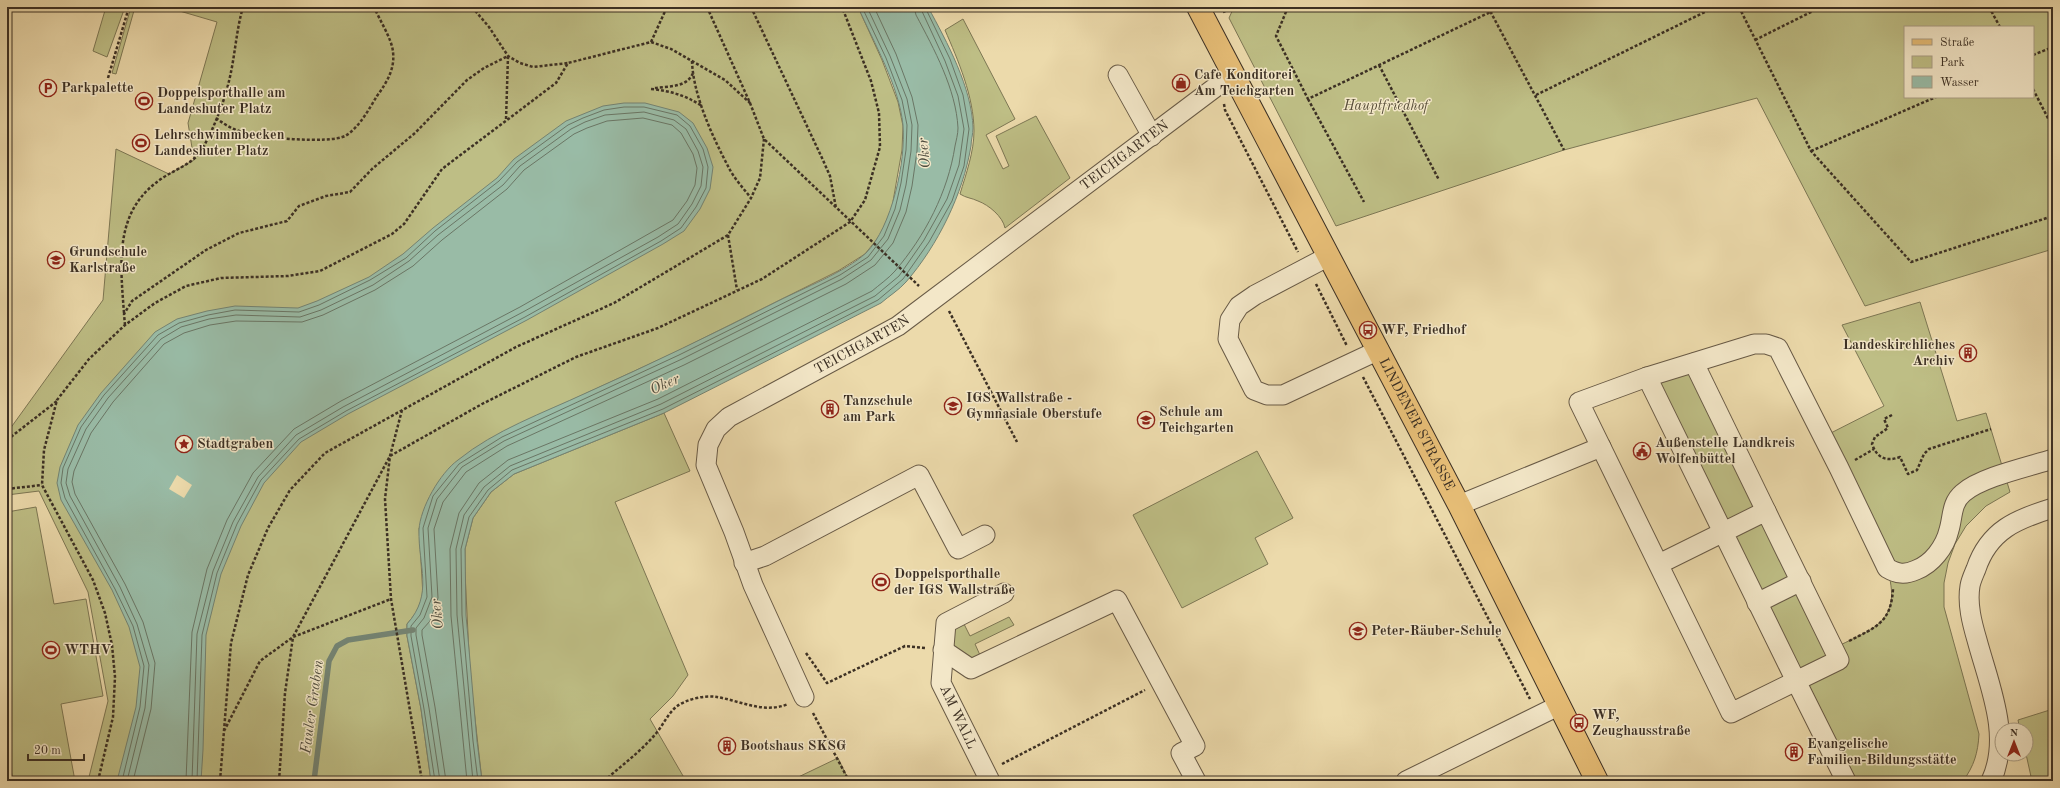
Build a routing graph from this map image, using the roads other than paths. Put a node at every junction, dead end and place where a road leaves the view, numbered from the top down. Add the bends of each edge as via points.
1 (1198, 7) edge
2 (1233, 74) junction
3 (1118, 75) dead end
4 (1152, 136) junction
5 (1329, 256) junction
6 (1379, 350) junction
7 (1694, 363) junction
8 (1647, 377) junction
9 (1601, 447) junction
10 (2053, 459) edge
11 (1459, 505) junction
12 (2053, 508) edge
13 (1766, 512) junction
14 (1723, 533) junction
15 (985, 535) dead end
16 (744, 563) junction
17 (1659, 564) junction
18 (1801, 581) junction
19 (1004, 593) dead end
20 (1757, 603) junction
21 (943, 650) junction
22 (1796, 681) junction
23 (804, 697) road end
24 (1560, 705) junction
25 (987, 777) edge
26 (1196, 781) edge
27 (1406, 781) edge
28 (1597, 781) edge
29 (1846, 781) edge
30 (1991, 781) edge

1 - 2 main road, LINDENER STRASSE
2 - 4 street, TEICHGARTEN
2 - 5 main road, LINDENER STRASSE
3 - 4 street
4 - 16 street, TEICHGARTEN via 898,326 728,417 716,429 708,445 706,465
5 - 6 main road, LINDENER STRASSE
5 - 6 street via 1238,306 1230,320 1228,339 1254,390 1267,395 1283,395
6 - 11 main road, LINDENER STRASSE
7 - 8 street
7 - 10 street via 1754,344 1778,348 1888,568 1897,574 1910,573 1926,566 1940,550 1949,530 1953,508 1961,494 1975,484
7 - 13 street
8 - 9 street via 1579,402
8 - 14 street
9 - 11 street
9 - 17 street
11 - 24 main road, LINDENER STRASSE
12 - 30 street via 2022,518 1996,534 1979,560 1970,586 1970,617 1998,718 2000,742 1997,768
13 - 14 street
13 - 18 street
14 - 17 street
14 - 20 street
15 - 16 street via 958,549 919,475 765,556
16 - 23 street, TEICHGARTEN
17 - 22 street via 1731,713
18 - 20 street
18 - 22 street via 1839,660
19 - 21 street, AM WALL via 946,624
20 - 22 street
21 - 25 street, AM WALL via 941,683
21 - 26 street via 971,669 1117,600 1194,746 1181,753
22 - 29 street
24 - 27 street
24 - 28 main road, LINDENER STRASSE

